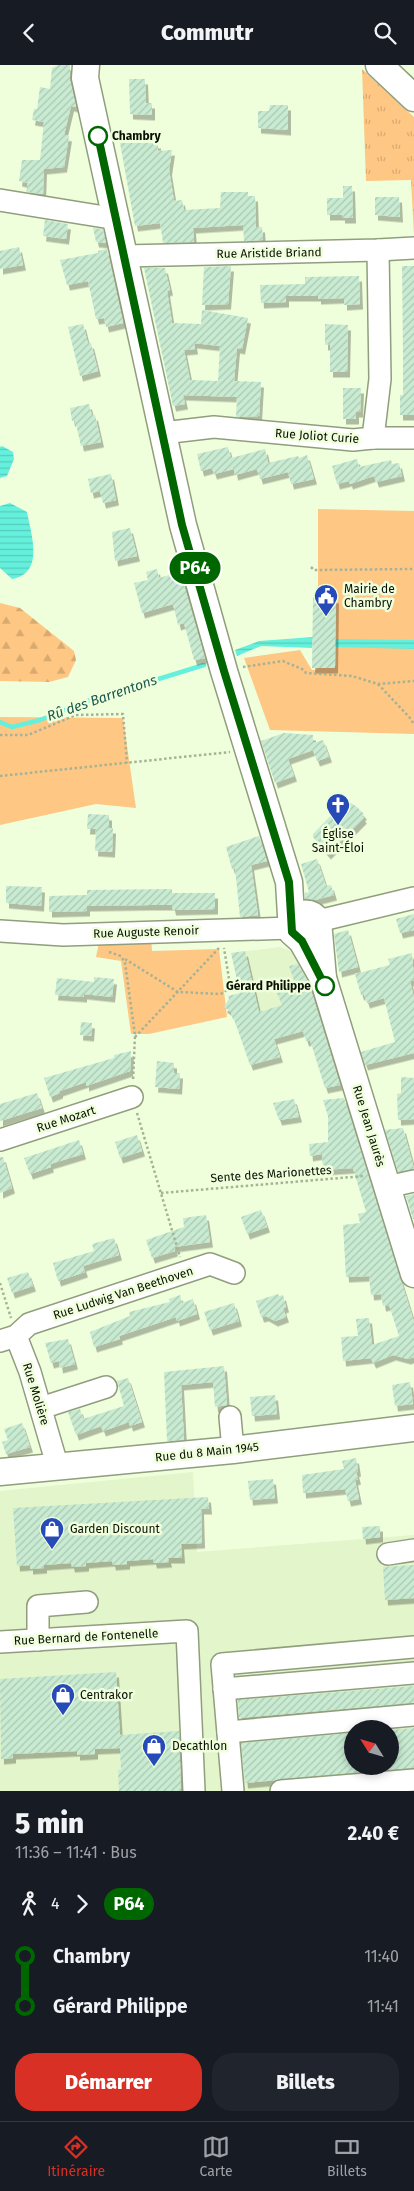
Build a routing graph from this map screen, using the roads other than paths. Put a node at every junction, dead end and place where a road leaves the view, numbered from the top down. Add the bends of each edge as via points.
1 (86, 65) edge
2 (379, 65) edge
3 (404, 65) edge
4 (414, 75) edge
5 (414, 98) edge
6 (0, 200) edge
7 (117, 219) junction
8 (414, 248) edge
9 (378, 251) junction
10 (124, 256) junction
11 (163, 433) junction
12 (373, 438) junction
13 (414, 438) edge
14 (414, 898) edge
15 (305, 926) junction
16 (0, 931) edge
17 (132, 1097) dead end
18 (0, 1140) edge
19 (385, 1181) junction
20 (414, 1181) edge
21 (234, 1273) dead end
22 (414, 1274) edge
23 (8, 1339) edge
24 (106, 1387) dead end
25 (41, 1408) junction
26 (230, 1417) dead end
27 (414, 1428) edge
28 (233, 1450) junction
29 (58, 1468) junction
30 (0, 1472) edge
31 (414, 1550) edge
32 (388, 1554) dead end
33 (87, 1602) dead end
34 (38, 1639) junction
35 (0, 1642) edge
36 (414, 1647) edge
37 (414, 1673) edge
38 (224, 1689) junction
39 (414, 1715) edge
40 (228, 1732) junction
41 (414, 1780) edge
42 (194, 1791) edge
43 (233, 1791) edge
44 (281, 1791) edge

1 - 7 main road via 85,78
2 - 5 main road
3 - 4 main road
6 - 7 street
7 - 10 main road
8 - 9 street, Rue Aristide Briand
9 - 10 street, Rue Aristide Briand
9 - 12 street, Rue Joliot Curie via 380,379
10 - 11 main road
11 - 12 street, Rue Joliot Curie via 214,427 353,440
11 - 15 main road via 182,525 224,671
12 - 13 street
14 - 15 street, Rue Auguste Renoir
15 - 16 street, Rue Auguste Renoir via 63,935
15 - 19 main road, Rue Jean Jaurès
17 - 18 street, Rue Mozart
19 - 20 street
19 - 22 main road, Rue Jean Jaurès
21 - 23 street, Rue Ludwig Van Beethoven via 210,1264 28,1324
23 - 25 street, Rue Molière
24 - 25 street
25 - 29 street, Rue Molière
26 - 28 street
27 - 28 main road, Rue du 8 Main 1945
28 - 29 main road, Rue du 8 Main 1945
29 - 30 main road, Rue du 8 Main 1945
31 - 32 street
33 - 34 street via 38,1606
34 - 35 street, Rue Bernard de Fontenelle
34 - 42 street, Rue Bernard de Fontenelle via 187,1631
36 - 38 street via 222,1664
37 - 38 street
38 - 40 street
39 - 40 street
40 - 43 street
41 - 44 street

